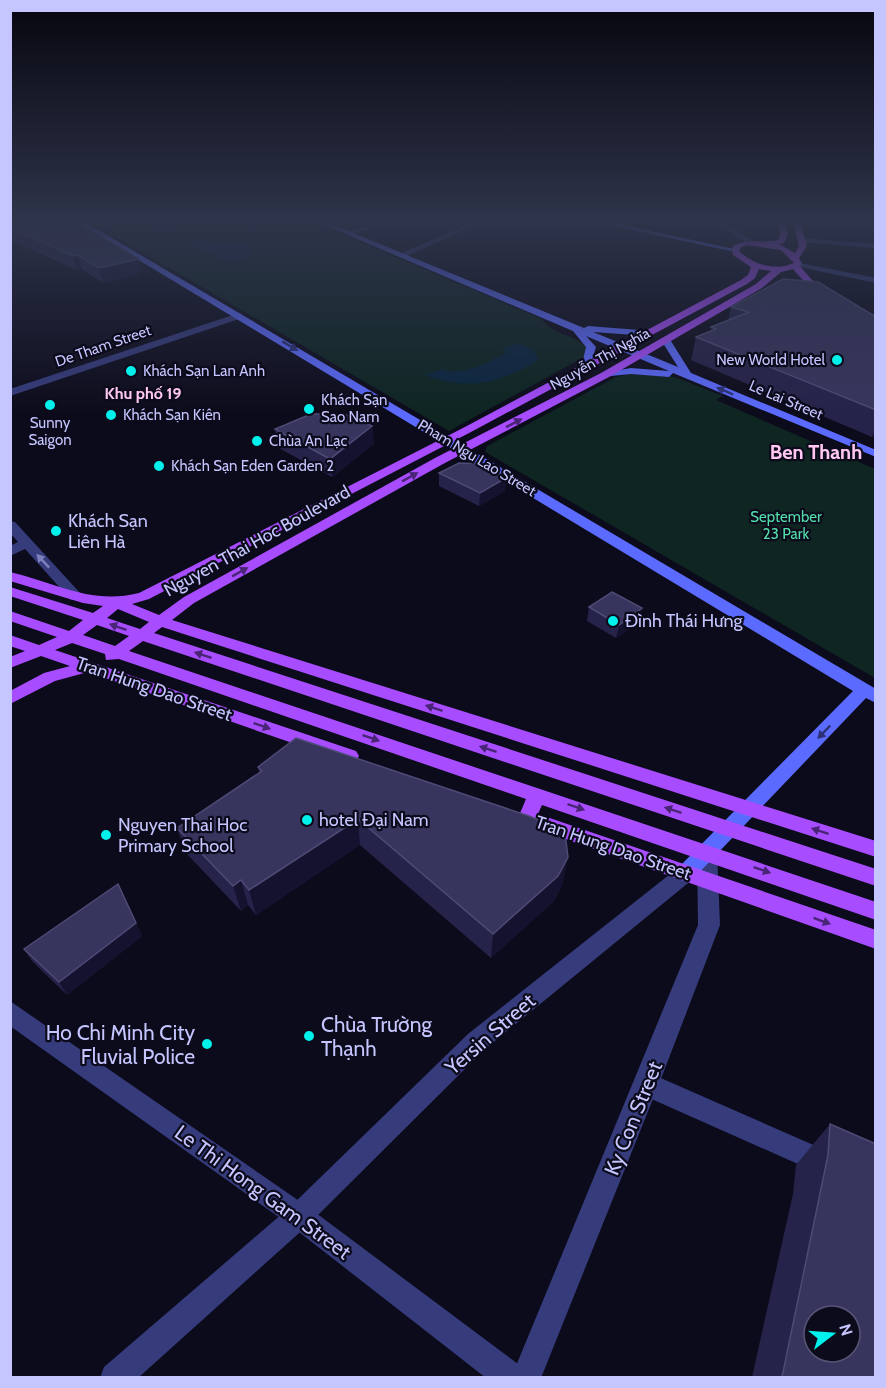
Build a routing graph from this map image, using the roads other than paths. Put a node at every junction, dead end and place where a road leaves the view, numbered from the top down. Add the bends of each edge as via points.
1 (188, 286) edge
2 (474, 286) edge
3 (737, 286) edge
4 (759, 286) joint
5 (773, 286) edge
6 (800, 286) edge
7 (814, 286) edge
8 (239, 316) junction
9 (572, 327) junction
10 (649, 333) junction
11 (666, 340) junction
12 (620, 348) junction
13 (639, 356) junction
14 (585, 366) junction
15 (605, 375) junction
16 (688, 376) junction
17 (10, 393) edge
18 (446, 440) junction
19 (462, 449) junction
20 (876, 454) edge
21 (10, 525) edge
22 (27, 543) junction
23 (10, 552) edge
24 (10, 576) edge
25 (10, 591) edge
26 (76, 597) junction
27 (189, 600) junction
28 (117, 603) junction
29 (10, 616) edge
30 (94, 619) junction
31 (161, 619) junction
32 (196, 633) junction
33 (143, 635) junction
34 (70, 637) junction
35 (10, 640) edge
36 (38, 649) junction
37 (253, 651) junction
38 (118, 653) junction
39 (10, 663) edge
40 (241, 667) junction
41 (87, 668) junction
42 (356, 684) junction
43 (223, 687) junction
44 (870, 693) edge
45 (10, 698) edge
46 (345, 702) junction
47 (206, 706) junction
48 (330, 724) junction
49 (315, 744) junction
50 (556, 747) junction
51 (371, 763) edge
52 (546, 769) junction
53 (538, 794) junction
54 (750, 809) junction
55 (505, 810) edge
56 (527, 818) junction
57 (729, 829) junction
58 (876, 849) edge
59 (707, 851) junction
60 (697, 876) junction
61 (876, 878) edge
62 (876, 911) edge
63 (876, 940) edge
64 (10, 1011) edge
65 (647, 1084) junction
66 (844, 1171) edge
67 (299, 1216) junction
68 (115, 1377) edge
69 (511, 1377) edge
70 (526, 1377) edge

1 - 8 main road, Pham Ngu Lao Street
2 - 9 main road, Le Lai Street
3 - 10 main road, Nguyễn Thị Nghĩa
4 - 5 main road
4 - 11 main road, Nguyễn Thị Nghĩa
6 - 7 main road via 832,301
8 - 17 street, De Tham Street
8 -> 18 main road, Pham Ngu Lao Street
9 - 10 main road
9 - 12 main road, Le Lai Street
9 - 14 main road via 591,347
10 - 12 main road, Nguyễn Thị Nghĩa
11 - 13 main road, Nguyễn Thị Nghĩa
11 - 16 main road
12 - 13 main road, Le Lai Street
12 - 14 main road, Nguyễn Thị Nghĩa
13 - 15 main road, Nguyễn Thị Nghĩa
13 - 16 main road, Le Lai Street
14 - 18 main road, Nguyễn Thị Nghĩa
15 - 16 main road via 631,371
19 -> 15 main road, Nguyễn Thị Nghĩa
20 -> 16 main road, Le Lai Street
18 - 19 main road, Pham Ngu Lao Street
18 - 28 main road, Nguyen Thai Hoc Boulevard via 144,596
27 -> 19 main road, Nguyen Thai Hoc Boulevard
19 - 44 main road, Pham Ngu Lao Street
21 - 22 street
22 - 23 street
26 -> 22 street
24 - 26 main road
25 - 30 main road
26 - 28 main road
27 - 31 main road, Nguyen Thai Hoc Boulevard
27 - 32 main road via 189,618
28 - 30 main road, Nguyen Thai Hoc Boulevard
28 - 31 main road
29 - 34 main road, Tran Hung Dao Street
33 -> 30 main road
30 - 34 main road, Nguyen Thai Hoc Boulevard
31 - 32 main road
31 - 33 main road, Nguyen Thai Hoc Boulevard
32 - 37 main road
33 - 38 main road, Nguyen Thai Hoc Boulevard
40 -> 33 main road
34 - 36 main road, Nguyen Thai Hoc Boulevard
34 - 38 main road, Tran Hung Dao Street
35 - 36 main road, Tran Hung Dao Street
36 - 39 main road, Nguyen Thai Hoc Boulevard
36 - 41 main road, Tran Hung Dao Street
37 - 40 main road
37 - 42 main road
38 - 41 main road, Nguyen Thai Hoc Boulevard
38 - 43 main road, Tran Hung Dao Street
40 - 46 main road
41 - 45 main road, Nguyen Thai Hoc Boulevard via 50,677
41 - 47 main road, Tran Hung Dao Street
42 - 46 main road
50 -> 42 main road
43 - 47 main road
43 - 48 main road, Tran Hung Dao Street
44 -> 54 main road
52 -> 46 main road
47 -> 49 main road, Tran Hung Dao Street
48 - 49 main road
48 -> 53 main road, Tran Hung Dao Street
49 - 51 main road, Tran Hung Dao Street
50 - 52 main road
50 - 54 main road
57 -> 52 main road
53 - 56 main road
53 -> 59 main road, Tran Hung Dao Street
54 - 57 main road
58 -> 54 main road
55 - 56 main road, Tran Hung Dao Street
56 - 60 main road, Tran Hung Dao Street
57 - 59 main road
57 - 61 main road
59 - 60 street, Ky Con Street
59 -> 62 main road, Tran Hung Dao Street
60 -> 63 main road, Tran Hung Dao Street
60 - 65 street, Ky Con Street via 708,925
60 - 67 street, Yersin Street via 477,1042
64 - 67 street, Le Thi Hong Gam Street
65 - 66 street
65 - 70 street, Ky Con Street
67 - 68 street, Yersin Street
67 - 69 street, Le Thi Hong Gam Street

